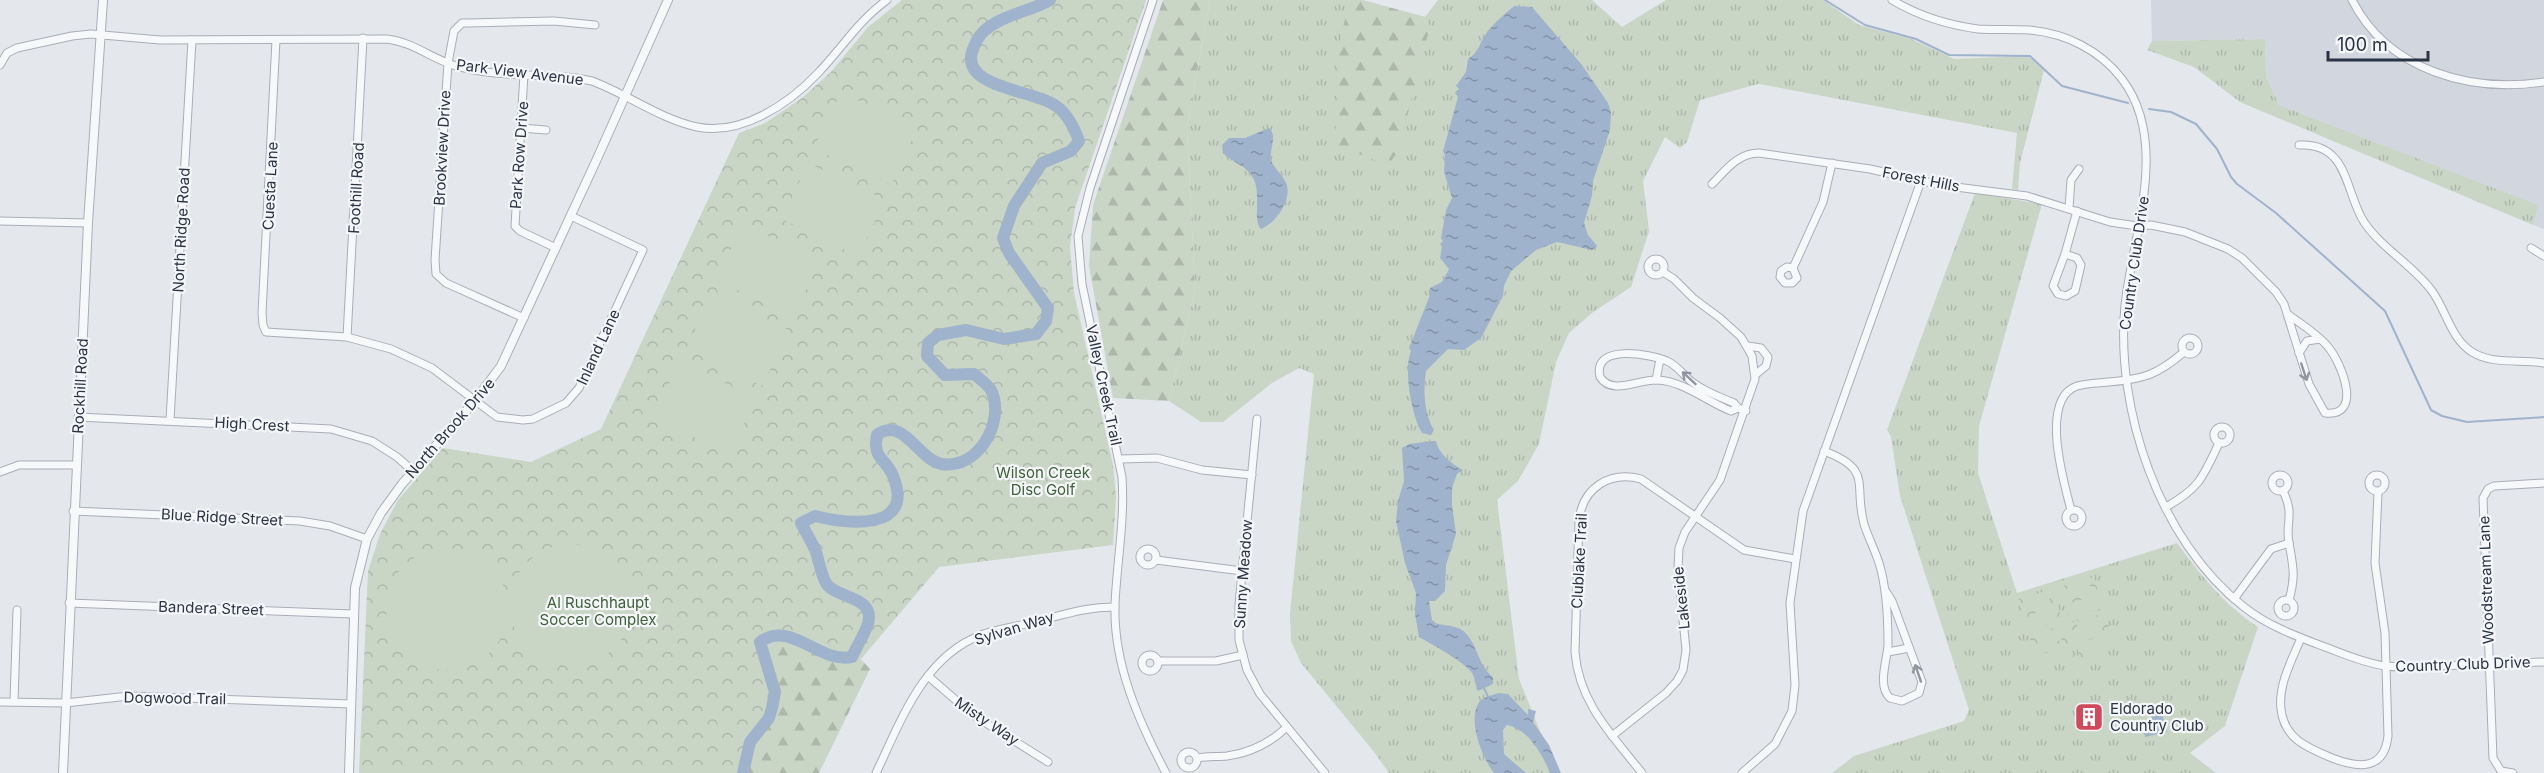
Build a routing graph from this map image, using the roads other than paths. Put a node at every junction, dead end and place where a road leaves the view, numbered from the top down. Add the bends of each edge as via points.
1 (103, 0) edge
2 (668, 0) edge
3 (887, 0) edge
4 (1153, 0) edge
5 (1892, 0) edge
6 (2352, 0) edge
7 (595, 25) dead end
8 (101, 34) junction
9 (363, 38) junction
10 (192, 40) junction
11 (276, 40) junction
12 (448, 63) junction
13 (0, 64) edge
14 (524, 74) junction
15 (2544, 82) edge
16 (626, 96) junction
17 (521, 128) junction
18 (546, 130) dead end
19 (2299, 145) dead end
20 (1832, 164) junction
21 (2079, 169) dead end
22 (1921, 181) junction
23 (1712, 184) dead end
24 (2069, 208) junction
25 (2077, 211) junction
26 (571, 216) junction
27 (0, 221) edge
28 (88, 223) junction
29 (2138, 226) junction
30 (556, 248) junction
31 (2531, 248) dead end
32 (2065, 254) junction
33 (2544, 256) edge
34 (1793, 268) dead end
35 (1663, 272) dead end
36 (2289, 315) junction
37 (524, 318) junction
38 (264, 331) joint
39 (347, 337) junction
40 (2320, 339) junction
41 (1748, 346) junction
42 (2184, 352) dead end
43 (2299, 353) junction
44 (1660, 359) junction
45 (2544, 363) edge
46 (1755, 375) junction
47 (1656, 380) junction
48 (2126, 381) junction
49 (475, 401) junction
50 (1738, 408) junction
51 (1746, 411) junction
52 (78, 417) junction
53 (1257, 419) dead end
54 (170, 420) junction
55 (2219, 443) dead end
56 (1824, 451) junction
57 (1120, 459) junction
58 (76, 465) junction
59 (413, 471) junction
60 (0, 472) edge
61 (1252, 475) junction
62 (2544, 483) edge
63 (2283, 491) dead end
64 (2378, 492) dead end
65 (2166, 507) junction
66 (2071, 510) dead end
67 (74, 511) junction
68 (1696, 517) junction
69 (367, 539) junction
70 (2289, 543) junction
71 (1795, 559) junction
72 (1156, 560) dead end
73 (1242, 571) junction
74 (1885, 590) junction
75 (2234, 599) junction
76 (2289, 600) dead end
77 (69, 603) junction
78 (1115, 607) junction
79 (17, 609) dead end
80 (353, 614) junction
81 (2301, 638) junction
82 (1909, 648) junction
83 (1888, 652) junction
84 (1243, 655) junction
85 (1158, 661) dead end
86 (2544, 662) edge
87 (2489, 664) junction
88 (2386, 666) junction
89 (928, 676) junction
90 (14, 701) junction
91 (0, 702) edge
92 (65, 703) junction
93 (351, 704) junction
94 (1287, 727) junction
95 (1612, 736) junction
96 (1197, 758) dead end
97 (1048, 762) dead end
98 (63, 773) edge
99 (349, 773) edge
100 (876, 773) edge
101 (1166, 773) edge
102 (1325, 773) edge
103 (1642, 773) edge
104 (1742, 773) edge
105 (2513, 773) edge

1 - 8 street, Rockhill Road
2 - 16 street, North Brook Drive
3 - 16 street, Park View Avenue via 854,30 804,87 742,124 698,127
4 - 57 street, Valley Creek Trail via 1096,168 1078,236 1082,284
5 - 29 street, Country Club Drive via 1928,17 1964,27 2061,36 2088,49 2110,66 2132,93 2146,131 2147,163
6 - 15 street via 2376,34 2429,71 2487,84
7 - 12 street, Brookview Drive via 554,21 462,24 454,31
8 - 10 street, Park View Avenue
8 - 13 street, Park View Avenue via 22,46 7,53
8 - 28 street, Rockhill Road
9 - 11 street, Park View Avenue
9 - 12 street, Park View Avenue via 405,42
9 - 39 street, Foothill Road
10 - 11 street, Park View Avenue
10 - 54 street, North Ridge Road
11 - 38 street, Cuesta Lane
12 - 14 street, Park View Avenue
12 - 37 street, Brookview Drive via 436,274 446,283
14 - 16 street, Park View Avenue via 585,79
14 - 17 street, Park Row Drive
16 - 26 street, North Brook Drive
17 - 18 street
17 - 30 street, Park Row Drive via 515,226
19 - 45 street via 2318,146 2338,164 2364,221 2425,282 2468,349 2489,359
20 - 22 street, Forest Hills
20 - 23 street, Forest Hills via 1748,154
20 - 34 street via 1823,202
21 - 24 street via 2070,183
22 - 24 street, Forest Hills via 2019,194
22 - 56 street
24 - 25 street, Forest Hills
25 - 29 street, Forest Hills
25 - 32 street
26 - 30 street, North Brook Drive
26 - 49 street, Inland Lane via 643,250 579,388 571,399 523,420 496,417
27 - 28 street
28 - 52 street, Rockhill Road
29 - 36 street, Forest Hills via 2185,232 2228,249 2276,292
29 - 48 street, Country Club Drive via 2124,321
30 - 37 street, North Brook Drive
31 - 33 street
32 - 32 street via 2077,258 2081,265 2075,291 2066,296 2058,294 2053,286
35 - 41 street, Lakeside
36 - 40 street
36 - 43 street
37 - 49 street, North Brook Drive via 501,366
38 - 39 street, Inland Lane
39 - 49 street, Inland Lane via 411,357
40 - 43 street via 2307,341
43 -> 40 street via 2323,411 2339,410 2347,402 2348,392 2335,357
41 - 46 street, Lakeside
41 - 46 street, Lakeside via 1761,348 1768,357 1766,366
42 - 48 street via 2156,373
44 - 47 street
44 - 47 street via 1640,354 1612,355 1603,360 1599,370 1603,382 1613,386
50 -> 44 street
46 - 51 street, Lakeside
47 - 50 street via 1683,387 1731,411
48 - 65 street, Country Club Drive via 2143,454
48 - 66 street via 2075,387 2060,403 2058,447
49 - 59 street, North Brook Drive
50 - 51 street
51 - 68 street, Lakeside via 1720,480
52 - 54 street, High Crest
52 - 58 street, Rockhill Road
53 - 61 street, Sunny Meadow
54 - 59 street, High Crest via 346,432 381,447
55 - 65 street via 2197,485
56 - 71 street via 1806,503
56 - 74 street via 1848,462 1858,474 1864,524 1879,561
57 - 61 street via 1157,458 1202,470
57 - 78 street, Valley Creek Trail via 1124,509
58 - 60 street via 19,465
58 - 67 street, Rockhill Road
59 - 69 street, North Brook Drive via 384,508
61 - 73 street, Sunny Meadow
62 - 87 street, Woodstream Lane via 2500,485 2484,493
63 - 70 street via 2290,510
64 - 88 street via 2375,563
65 - 75 street, Country Club Drive via 2204,566
67 - 69 street, Blue Ridge Street via 300,521
67 - 77 street, Rockhill Road
68 - 71 street, Clublake Trail via 1748,552
68 - 95 street, Lakeside via 1683,537 1677,558 1686,642 1683,670 1670,689
68 - 95 street, Clublake Trail via 1645,482 1626,476 1601,482 1581,508 1576,661 1588,702
69 - 80 street, North Brook Drive via 357,571
70 - 75 street via 2269,551
70 - 76 street via 2294,568
71 - 104 street via 1790,612 1794,704 1775,744
72 - 73 street
73 - 84 street, Sunny Meadow via 1238,623
74 - 82 street
74 - 83 street
75 - 81 street, Country Club Drive via 2266,622
77 - 80 street, Bandera Street
77 - 92 street, Rockhill Road
78 - 89 street, Sylvan Way via 1070,611 980,636 952,651
78 - 101 street, Valley Creek Trail via 1131,697
79 - 90 street
80 - 93 street, North Brook Drive
81 - 88 street, Country Club Drive
81 - 88 street via 2282,688 2283,721 2303,746 2347,764 2370,763 2386,747
82 - 83 street
83 -> 82 street via 1885,691 1893,700 1902,701 1916,696 1922,688
84 - 85 street via 1216,661
84 - 94 street, Sunny Meadow via 1256,688
86 - 87 street, Country Club Drive
87 - 88 street, Country Club Drive
87 - 105 street, Woodstream Lane via 2493,758 2501,771
89 - 97 street, Misty Way via 973,715
89 - 100 street, Sylvan Way
90 - 91 street, Dogwood Trail
90 - 92 street, Dogwood Trail
92 - 93 street, Dogwood Trail via 129,696
92 - 98 street, Rockhill Road
93 - 99 street, North Brook Drive
94 - 96 street via 1250,751
94 - 102 street, Sunny Meadow
95 - 103 street, Clublake Trail

